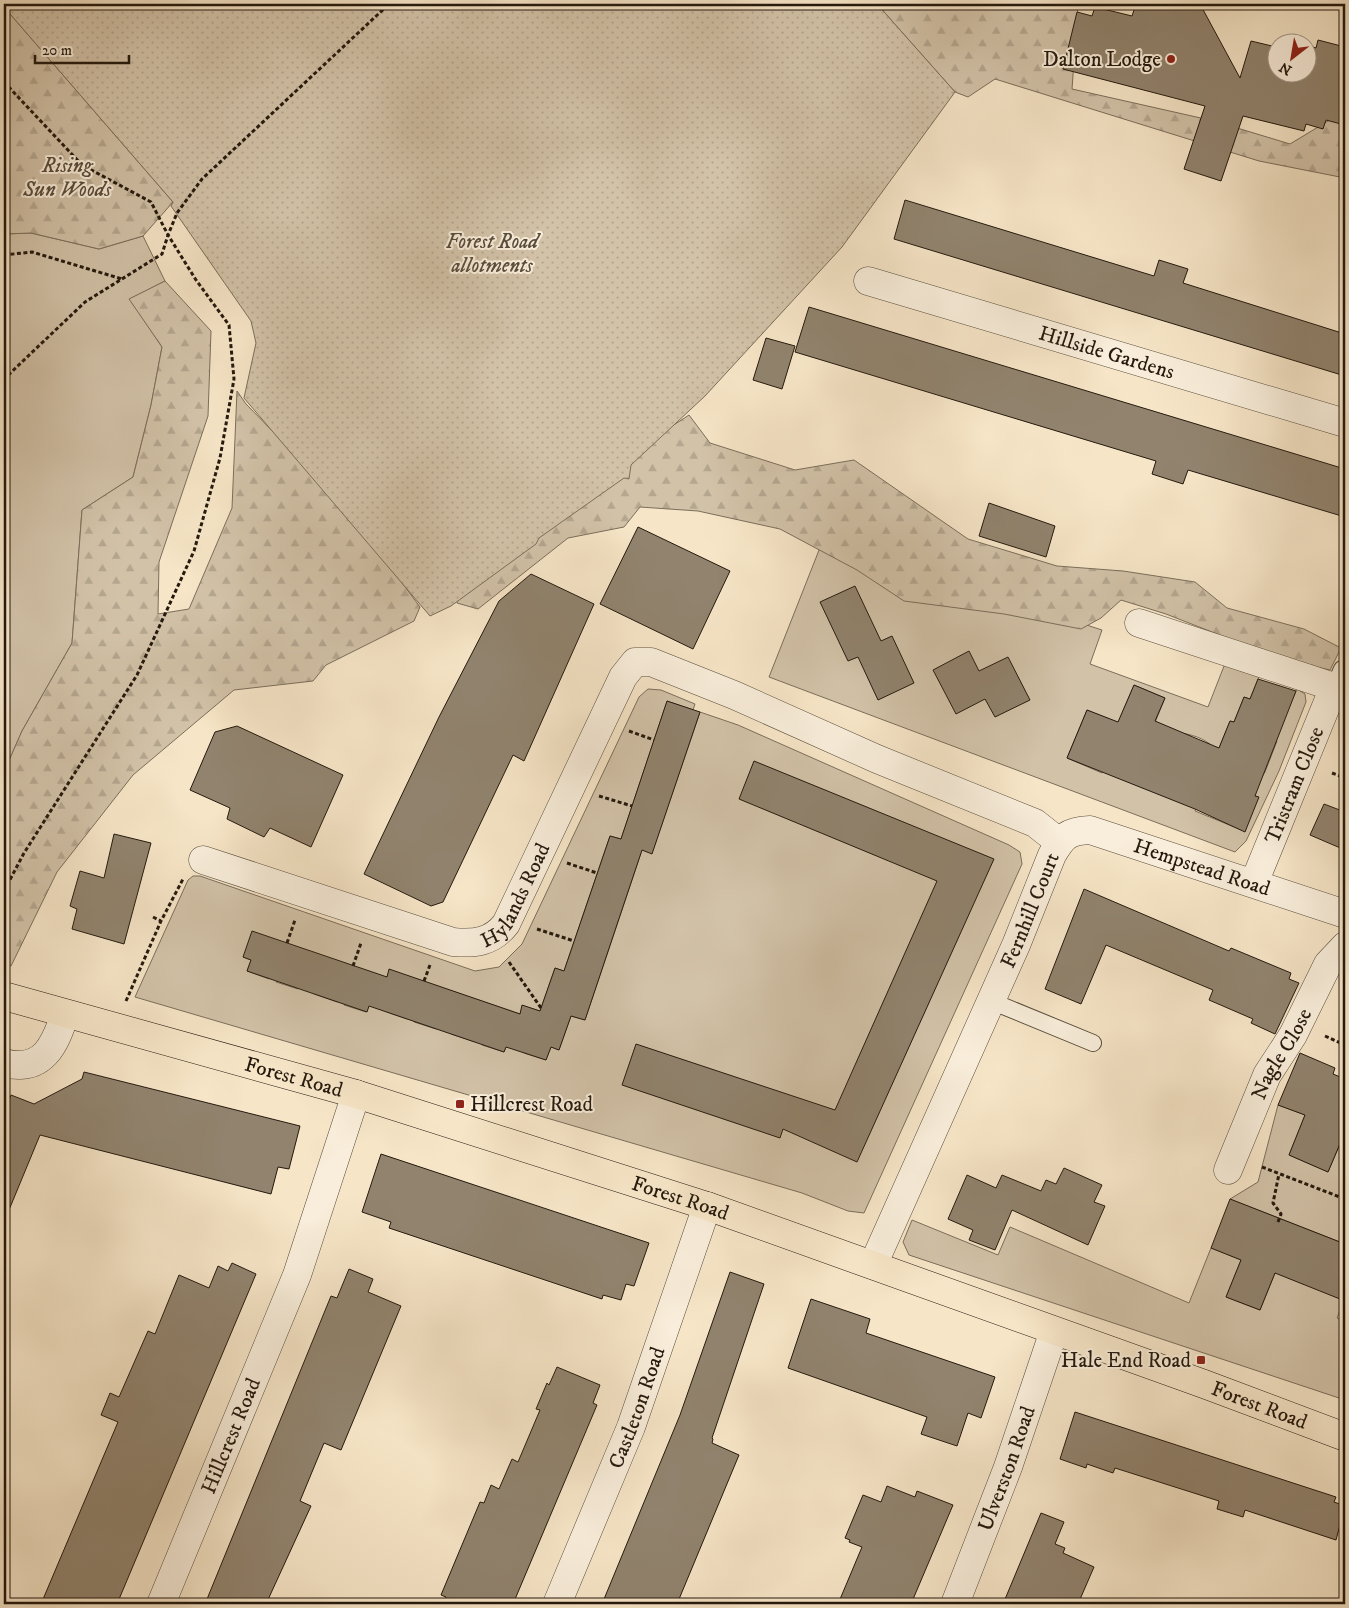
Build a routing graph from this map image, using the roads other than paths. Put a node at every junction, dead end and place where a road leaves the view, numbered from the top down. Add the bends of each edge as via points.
1 (868, 281) dead end
2 (1345, 423) edge
3 (1139, 622) dead end
4 (635, 662) joint
5 (1060, 842) junction
6 (203, 860) road end
7 (1254, 883) junction
8 (1345, 914) edge
9 (1345, 946) edge
10 (4, 996) edge
11 (991, 1001) junction
12 (65, 1014) junction
13 (1092, 1042) dead end
14 (4, 1063) edge
15 (356, 1094) junction
16 (1231, 1163) road end
17 (707, 1206) junction
18 (872, 1265) junction
19 (1054, 1331) junction
20 (1345, 1437) edge
21 (161, 1604) edge
22 (557, 1604) edge
23 (955, 1604) edge

1 - 2 street, Hillside Gardens
3 - 7 street, Tristram Close via 1338,678
4 - 5 street, Fernhill Court via 652,662 877,759 1035,822
4 - 6 street, Hylands Road via 623,677 500,929 468,944 453,942
5 - 7 street, Hempstead Road via 1073,831 1090,830
5 - 11 street, Fernhill Court
7 - 8 street, Hempstead Road
9 - 16 street, Nagle Close via 1328,964 1293,1034 1267,1075
10 - 12 main road, Forest Road
11 - 13 lane
11 - 18 street, Fernhill Court
12 - 14 street via 56,1040 45,1055 15,1066
12 - 15 main road, Forest Road
15 - 17 main road, Forest Road
15 - 21 street, Hillcrest Road via 297,1275
17 - 18 main road, Forest Road
17 - 22 street, Castleton Road via 630,1427
18 - 19 main road, Forest Road
19 - 20 main road, Forest Road
19 - 23 street, Ulverston Road via 1008,1467

